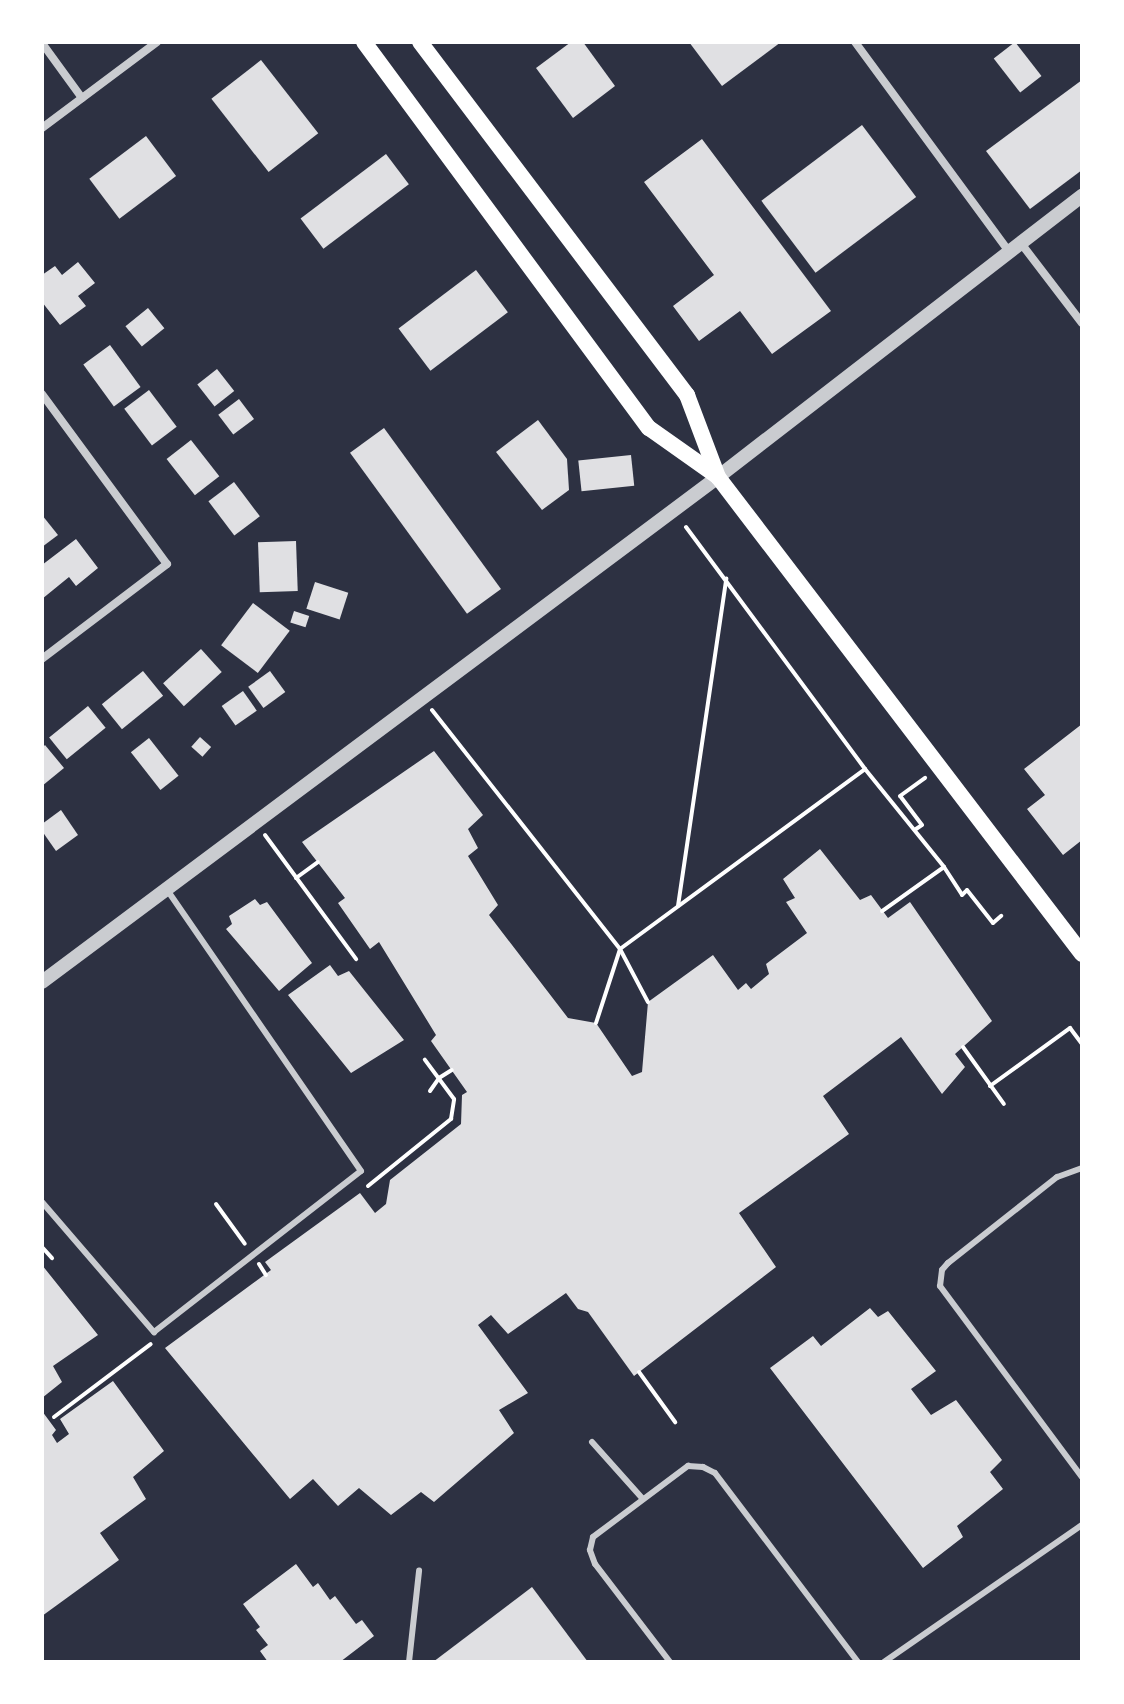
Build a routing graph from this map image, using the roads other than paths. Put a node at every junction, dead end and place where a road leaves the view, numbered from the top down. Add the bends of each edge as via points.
1 (157, 42) edge
2 (364, 42) edge
3 (420, 42) edge
4 (855, 42) edge
5 (42, 43) edge
6 (82, 98) junction
7 (42, 128) edge
8 (1082, 196) edge
9 (1014, 246) junction
10 (1082, 323) edge
11 (42, 394) edge
12 (718, 477) junction
13 (42, 659) edge
14 (167, 890) junction
15 (1082, 954) edge
16 (42, 982) edge
17 (1082, 1168) edge
18 (42, 1202) edge
19 (592, 1442) dead end
20 (1082, 1477) edge
21 (643, 1499) junction
22 (1082, 1525) edge
23 (419, 1571) dead end
24 (409, 1662) edge
25 (670, 1662) edge
26 (858, 1662) edge
27 (884, 1662) edge

1 - 6 street
2 - 12 main road via 649,428
3 - 12 main road via 687,395
4 - 9 street
5 - 6 street
6 - 7 street
8 - 9 street
9 - 10 street
9 - 12 street
11 - 13 street via 167,564
12 - 14 street
12 - 15 main road
14 - 16 street
14 - 18 lane via 361,1171 154,1332
17 - 20 lane via 1057,1177 948,1263 940,1286
19 - 21 lane
21 - 25 lane via 593,1537 590,1550 595,1564
21 - 26 lane via 688,1466 715,1473
22 - 27 lane
23 - 24 lane

